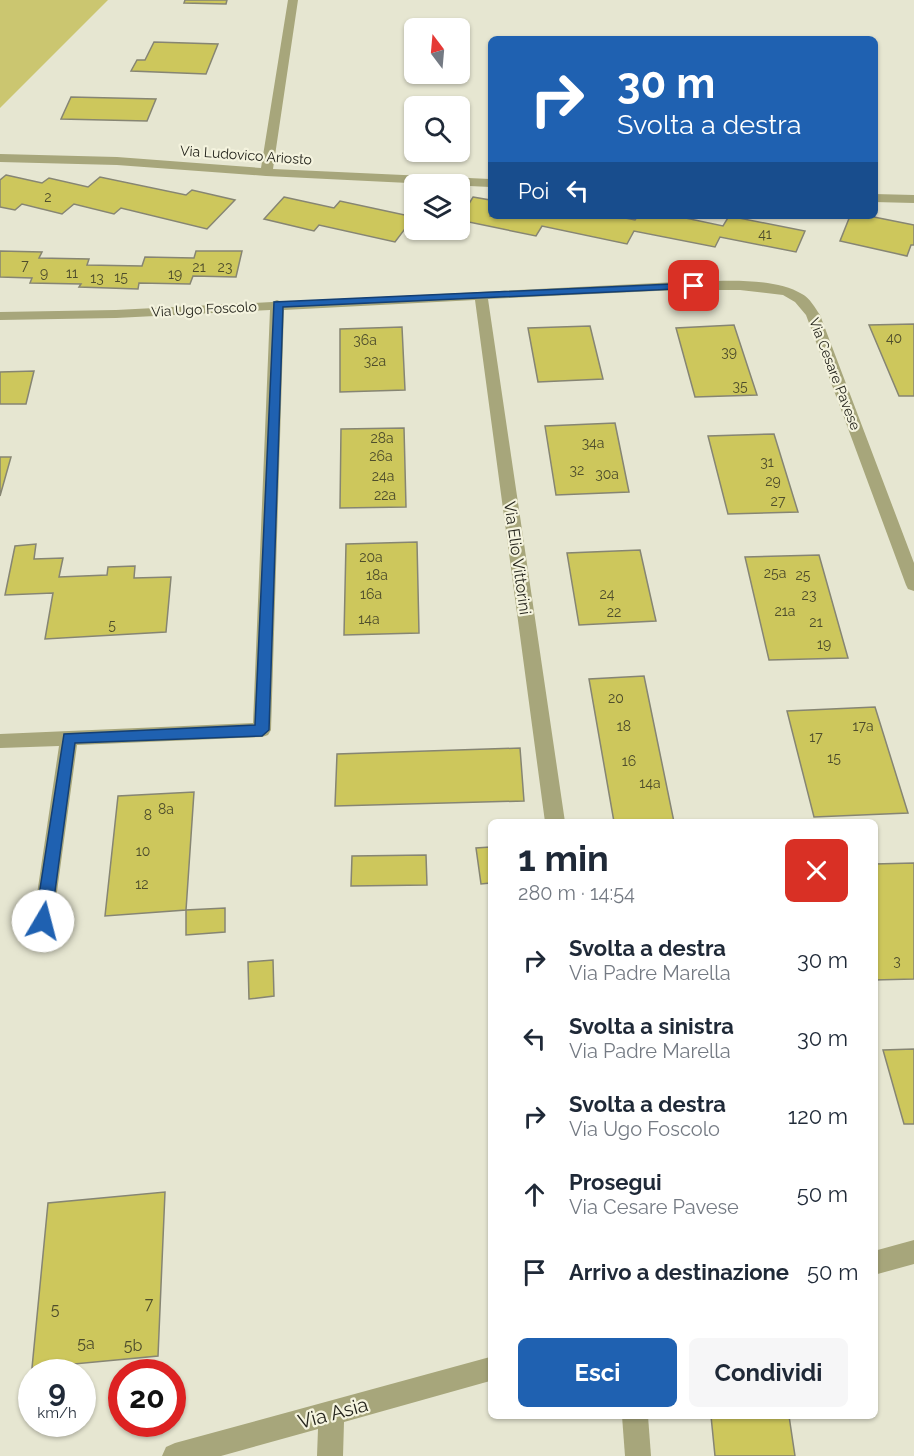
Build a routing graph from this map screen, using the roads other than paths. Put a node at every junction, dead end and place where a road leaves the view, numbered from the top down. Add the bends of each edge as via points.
1 (293, 0) edge
2 (0, 158) edge
3 (266, 172) junction
4 (488, 183) edge
5 (878, 198) edge
6 (914, 199) edge
7 (481, 294) junction
8 (278, 304) junction
9 (0, 316) edge
10 (914, 585) edge
11 (69, 738) junction
12 (0, 741) edge
13 (555, 819) edge
14 (43, 921) dead end
15 (914, 1252) edge
16 (878, 1262) edge
17 (488, 1370) edge
18 (332, 1413) junction
19 (635, 1419) edge
20 (175, 1456) edge
21 (330, 1456) edge
22 (638, 1456) edge

1 - 3 street
2 - 3 street, Via Ludovico Ariosto via 117,161
3 - 4 street, Via Ludovico Ariosto
5 - 6 street
7 - 8 street, Via Ugo Foscolo
7 - 10 street, Via Cesare Pavese via 710,286 778,290 798,296 813,315
7 - 13 street, Via Elio Vittorini
8 - 9 street, Via Ugo Foscolo via 116,314
8 - 11 street via 262,730
11 - 12 street
11 - 14 street
15 - 16 street
17 - 18 street, Via Asia
18 - 20 street, Via Asia
18 - 21 street
19 - 22 street

